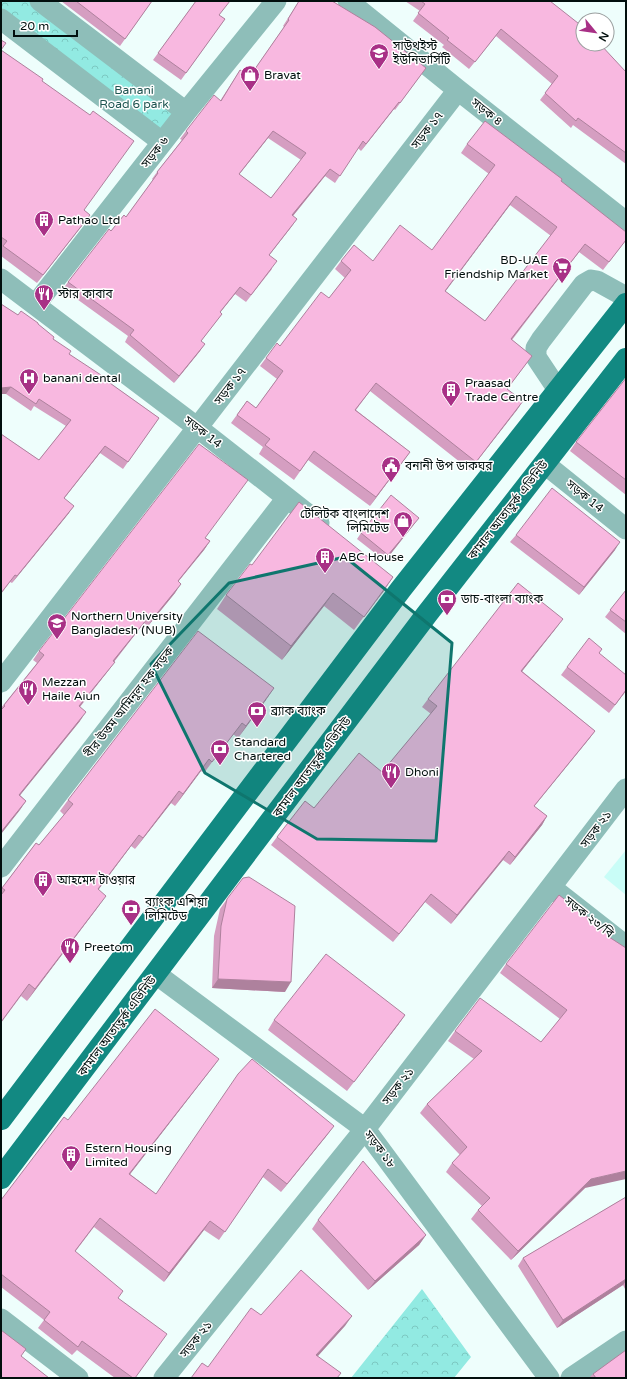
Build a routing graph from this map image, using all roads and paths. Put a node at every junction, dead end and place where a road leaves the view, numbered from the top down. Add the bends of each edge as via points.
1 (40, 1) edge
2 (276, 1) edge
3 (348, 1) edge
4 (1, 19) edge
5 (458, 90) junction
6 (186, 112) junction
7 (162, 142) junction
8 (626, 222) edge
9 (1, 278) edge
10 (626, 297) edge
11 (36, 304) junction
12 (626, 304) edge
13 (626, 360) edge
14 (558, 390) junction
15 (198, 428) junction
16 (545, 464) junction
17 (287, 498) junction
18 (626, 529) edge
19 (335, 536) edge
20 (1, 682) edge
21 (626, 789) edge
22 (1, 868) edge
23 (552, 888) junction
24 (626, 946) edge
25 (156, 974) junction
26 (1, 1119) edge
27 (365, 1129) junction
28 (1, 1178) edge
29 (1, 1319) edge
30 (626, 1340) edge
31 (78, 1378) edge
32 (164, 1378) edge
33 (550, 1378) edge
34 (572, 1378) edge

1 - 6 street
2 - 6 street, সড়ক ৬
3 - 5 street, সড়ক ৪
4 - 7 street
5 - 8 street, সড়ক ৪
5 - 15 street, সড়ক ১৭
6 - 7 street, সড়ক ৬
7 - 11 street, সড়ক ৬
9 - 11 street, সড়ক 14
10 - 14 street via 591,280 584,284 541,340 536,348 536,357
11 - 15 street, সড়ক 14
12 - 14 main road
13 - 16 main road, কামাল আতাতুর্ক এভিনিউ
14 - 26 main road via 395,584
15 - 17 street, সড়ক 14
15 - 20 street, সড়ক ১৭
16 - 18 street, সড়ক 14
16 - 25 main road, কামাল আতাতুর্ক এভিনিউ via 427,614
17 - 19 street, সড়ক 14
17 - 22 street, বীর উত্তম আমিনুল হক সড়ক
21 - 23 street, সড়ক ২১
23 - 24 street, সড়ক ২৩/বি
23 - 27 street, সড়ক ২১
25 - 27 street, সড়ক ১৮
25 - 28 main road, কামাল আতাতুর্ক এভিনিউ
27 - 32 street, সড়ক ২১
27 - 33 street, সড়ক ১৮
29 - 31 street
30 - 34 street

